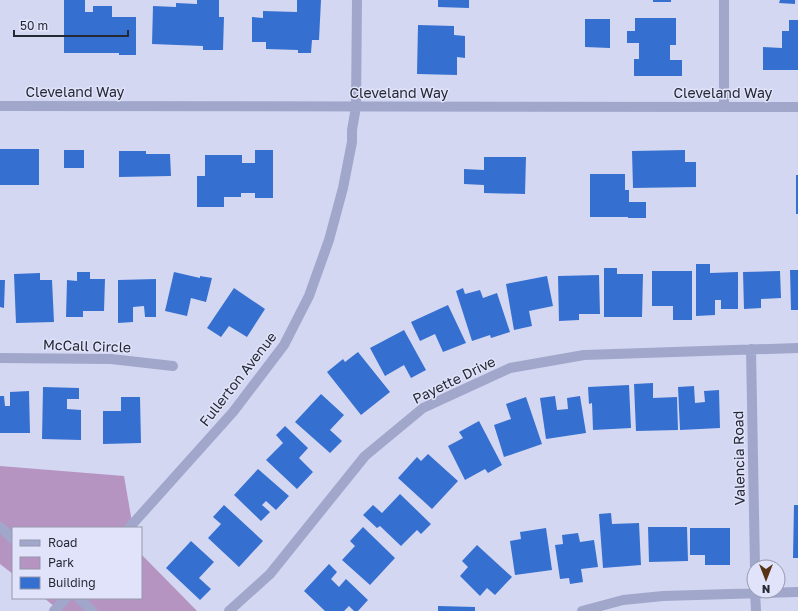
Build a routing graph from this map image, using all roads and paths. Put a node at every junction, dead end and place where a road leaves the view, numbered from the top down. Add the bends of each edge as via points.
1 (357, 0) edge
2 (724, 0) edge
3 (0, 106) edge
4 (356, 107) junction
5 (724, 107) junction
6 (798, 107) edge
7 (798, 348) edge
8 (751, 349) junction
9 (0, 358) edge
10 (173, 366) dead end
11 (0, 527) edge
12 (130, 527) edge
13 (12, 538) edge
14 (755, 559) edge
15 (746, 592) edge
16 (786, 592) edge
17 (798, 592) edge
18 (65, 599) edge
19 (80, 599) edge
20 (755, 599) edge
21 (54, 611) edge
22 (92, 611) edge
23 (228, 611) edge
24 (582, 611) edge
25 (756, 611) edge

1 - 4 street, Fullerton Avenue
2 - 5 street
3 - 4 street, Cleveland Way
4 - 5 street, Cleveland Way
4 - 12 street, Fullerton Avenue via 343,188 329,240 309,296 284,345 233,412
5 - 6 street, Cleveland Way
7 - 8 street, Payette Drive
8 - 14 street, Valencia Road
8 - 23 street, Payette Drive via 577,356 510,368 423,408 365,456 270,574
9 - 10 street, McCall Circle via 111,359
11 - 13 street
15 - 24 street via 623,600
16 - 17 street
18 - 21 street
19 - 22 street
20 - 25 street

